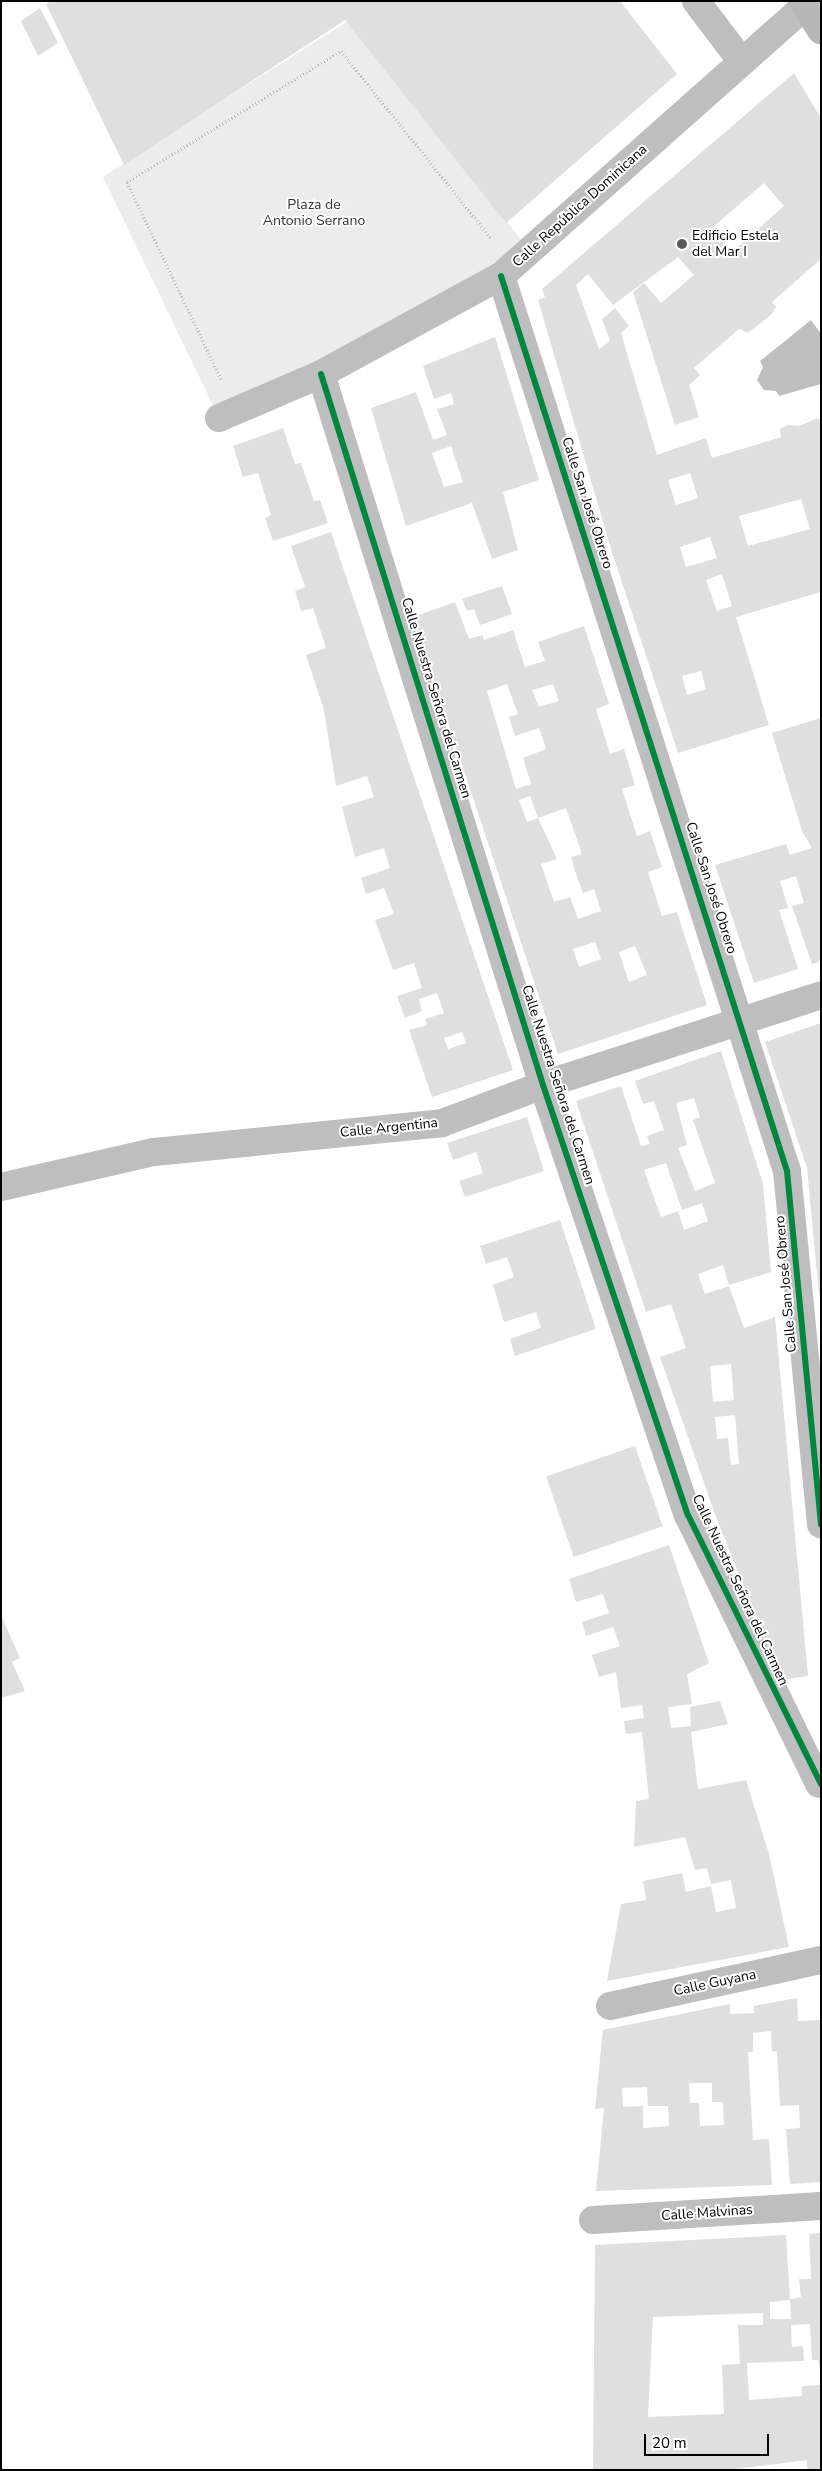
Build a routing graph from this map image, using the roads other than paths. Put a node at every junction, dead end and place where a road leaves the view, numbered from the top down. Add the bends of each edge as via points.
1 (696, 1) edge
2 (803, 4) edge
3 (821, 30) edge
4 (742, 62) junction
5 (507, 271) junction
6 (321, 374) junction
7 (228, 414) road end
8 (821, 995) edge
9 (740, 1021) junction
10 (543, 1085) junction
11 (1, 1186) edge
12 (821, 1524) edge
13 (820, 1784) edge
14 (821, 1960) edge
15 (610, 2006) dead end
16 (821, 2206) edge
17 (593, 2220) dead end

1 - 4 street
2 - 3 street
2 - 4 street, Calle República Dominicana
4 - 5 street, Calle República Dominicana
5 - 6 street, Calle República Dominicana
5 - 9 street, Calle San José Obrero
6 - 7 street, Calle República Dominicana
6 - 10 street, Calle Nuestra Señora del Carmen
8 - 9 street, Calle Argentina
9 - 10 street, Calle Argentina
9 - 12 street, Calle San José Obrero via 787,1170
10 - 11 street, Calle Argentina via 442,1123 154,1152
10 - 13 street, Calle Nuestra Señora del Carmen via 688,1514
14 - 15 street, Calle Guyana
16 - 17 street, Calle Malvinas

